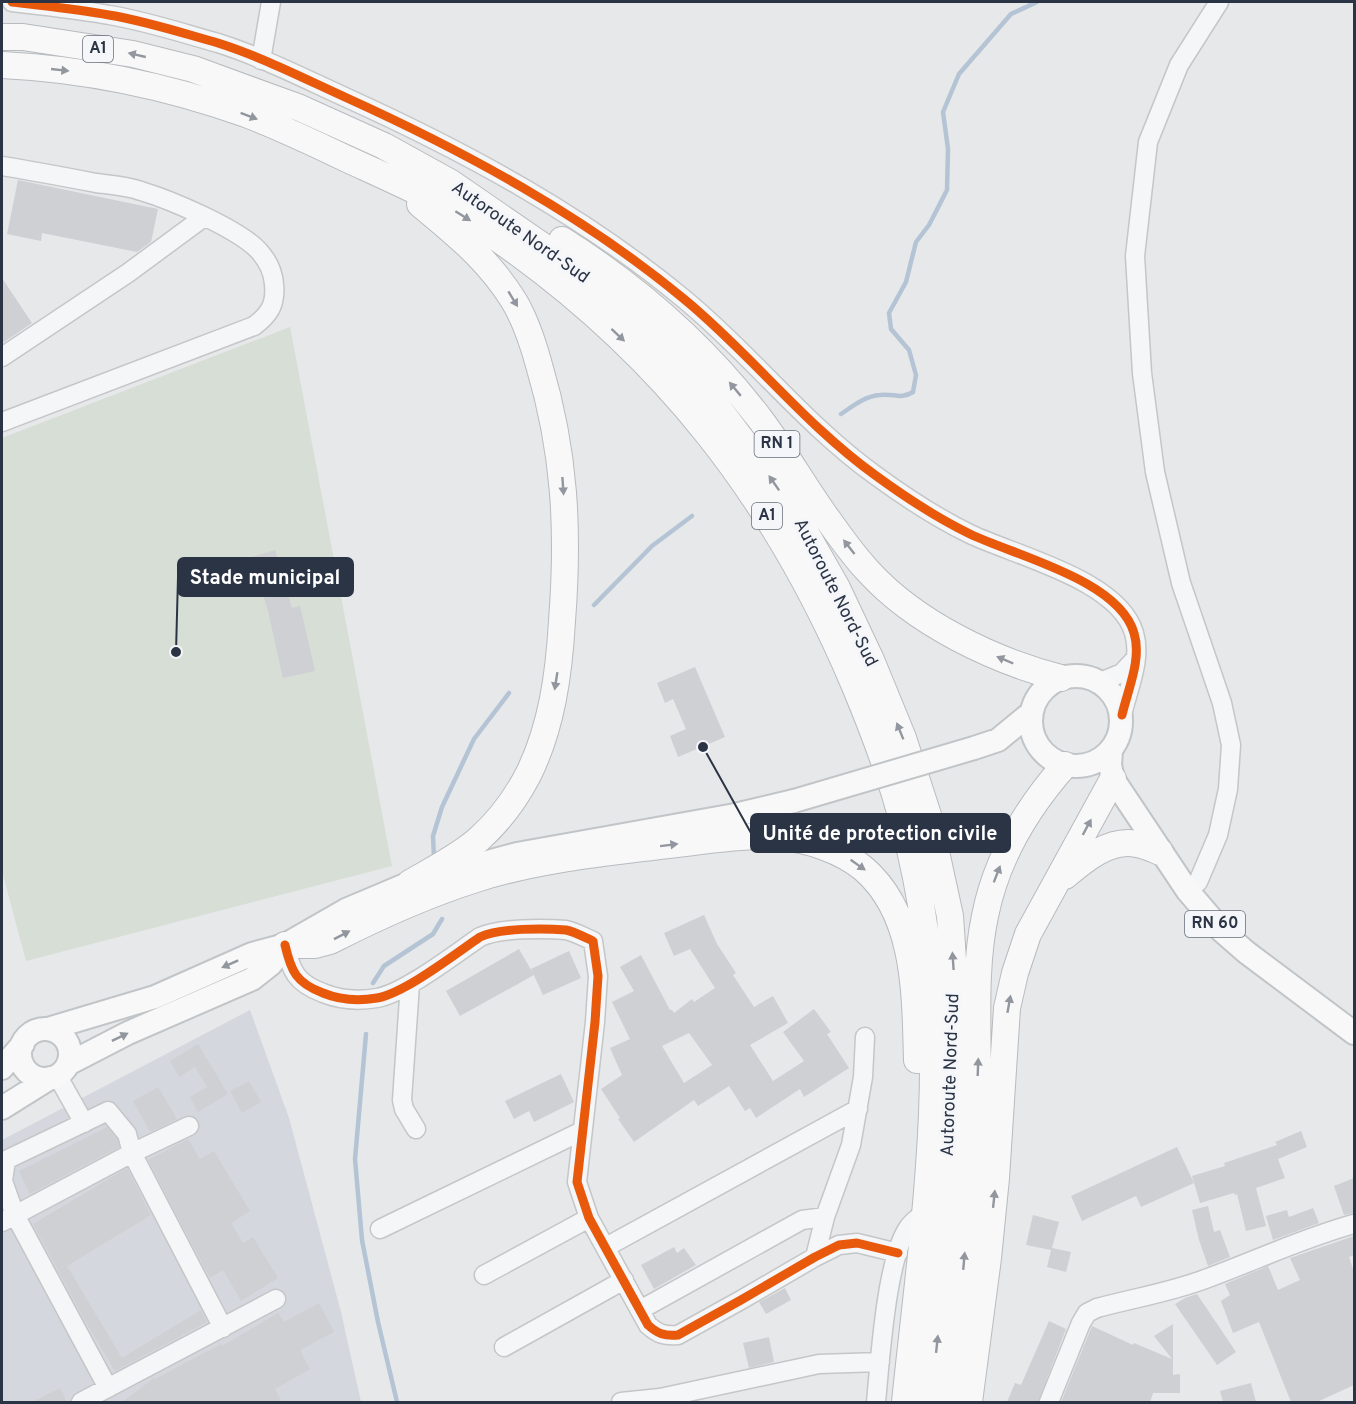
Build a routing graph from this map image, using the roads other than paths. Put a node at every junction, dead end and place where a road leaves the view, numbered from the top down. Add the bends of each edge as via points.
1 (12, 2) edge
2 (271, 2) edge
3 (1219, 2) edge
4 (2, 37) edge
5 (261, 60) junction
6 (2, 65) edge
7 (2, 166) edge
8 (389, 178) junction
9 (488, 209) junction
10 (204, 217) junction
11 (2, 357) edge
12 (4, 415) edge
13 (1137, 656) junction
14 (1061, 678) junction
15 (1100, 682) junction
16 (1032, 712) junction
17 (1122, 715) junction
18 (998, 740) junction
19 (1041, 749) junction
20 (1111, 751) junction
21 (1090, 764) junction
22 (1065, 765) junction
23 (1113, 779) junction
24 (1160, 852) junction
25 (1057, 881) junction
26 (410, 884) junction
27 (1187, 890) junction
28 (285, 945) junction
29 (410, 984) junction
30 (48, 1029) junction
31 (1354, 1033) edge
32 (866, 1037) dead end
33 (23, 1044) junction
34 (2, 1068) edge
35 (58, 1073) junction
36 (2, 1108) edge
37 (858, 1110) junction
38 (84, 1123) junction
39 (189, 1126) dead end
40 (416, 1129) dead end
41 (582, 1131) junction
42 (132, 1153) junction
43 (930, 1167) junction
44 (925, 1212) junction
45 (825, 1217) junction
46 (590, 1218) junction
47 (8, 1219) edge
48 (1354, 1224) edge
49 (380, 1230) dead end
50 (606, 1247) junction
51 (898, 1253) junction
52 (815, 1257) junction
53 (484, 1275) dead end
54 (624, 1280) junction
55 (276, 1299) dead end
56 (640, 1310) junction
57 (223, 1328) junction
58 (504, 1347) dead end
59 (880, 1362) junction
60 (108, 1388) junction
61 (81, 1402) edge
62 (621, 1402) edge
63 (876, 1402) edge
64 (905, 1402) edge
65 (931, 1402) edge
66 (947, 1402) edge
67 (969, 1402) edge
68 (1048, 1402) edge

1 - 5 street via 111,15 222,45
2 - 5 street
3 - 27 street via 1179,65 1148,142 1135,256 1142,373 1155,471 1181,583 1222,703 1231,745 1228,789 1218,835 1198,882
9 -> 4 highway, Autoroute Nord-Sud / A1 via 451,183 384,146 300,108 193,69 133,54
5 - 13 street via 396,120 598,235 698,310 843,452 879,479 972,535 1080,581 1110,598 1132,625
6 -> 8 highway, Autoroute Nord-Sud / A1 via 73,71 191,96 257,118
7 - 10 street via 140,190
8 -> 26 highway via 477,253 494,270 516,304 531,337 551,405 566,523 560,656 544,736 528,775 478,840
8 -> 43 highway, Autoroute Nord-Sud / A1 via 494,236 619,336 711,437 751,492 822,613 876,736 898,799 914,865 933,1011
14 -> 9 highway, RN 1 via 1020,666 966,642 901,601 869,572 829,522 761,420 713,363 657,309 563,240
65 -> 9 highway, Autoroute Nord-Sud / A1 via 942,1300 954,975 950,916 940,864 903,738 837,588 793,513 740,436 645,328 573,267
10 - 11 street
10 - 12 street via 258,250 269,264 275,295 266,317 254,326
13 - 15 street via 1122,674
13 - 17 street
14 - 15 main road via 1088,676
14 - 16 main road via 1042,691
15 - 17 main road via 1111,690
16 - 18 main road
16 - 19 main road via 1032,731
17 - 20 main road via 1122,728
18 - 19 main road
18 - 26 main road, bridge via 794,801 517,854
19 - 22 main road
20 - 21 main road
20 - 23 main road, RN 60
21 - 22 main road
21 - 23 main road, RN 60
66 -> 22 highway via 956,1345 977,1108 984,918 1003,858 1036,801
23 - 24 main road, RN 60
25 -> 23 highway
24 - 25 highway via 1137,843 1124,843 1087,858
24 - 27 main road, RN 60
67 -> 25 highway via 996,1178 1007,1008 1028,934
26 - 28 main road via 346,910
27 - 31 main road, RN 60 via 1246,952
28 - 29 street via 299,980 335,998 379,998
28 -> 30 main road via 252,954 155,997
35 -> 28 main road via 128,1033 252,979 271,964
28 -> 43 highway via 330,941 419,900 532,864 742,836 782,837 816,844 864,869 882,889 904,935 914,995 918,1081
29 - 40 street via 402,1100
29 - 41 street via 492,932 566,930 593,941 598,976
30 - 33 main road via 33,1032
30 - 35 main road via 62,1035 69,1049
32 - 37 street
33 - 34 main road
33 - 35 main road via 21,1059 28,1072 42,1078
35 - 36 main road
35 - 38 street
37 - 45 street via 851,1145
37 - 50 street
38 - 42 street via 108,1111 128,1134
38 - 47 street via 6,1160 3,1182
39 - 42 street
41 - 46 street via 577,1182
41 - 49 street
42 - 47 street
42 - 57 street
43 - 44 highway, Autoroute Nord-Sud / A1
44 - 51 street via 908,1228
44 - 64 highway, Autoroute Nord-Sud / A1
45 - 52 street
45 - 56 street via 802,1220
46 - 50 street
46 - 53 street
47 - 60 street
48 - 68 street via 1292,1243 1171,1291 1087,1313
50 - 54 street
51 - 52 street via 857,1244 839,1245
51 - 59 street
52 - 56 street via 678,1335 657,1333
54 - 56 street
54 - 58 street
55 - 57 street
57 - 60 street
59 - 62 street via 819,1364 660,1398
59 - 63 street
60 - 61 street

